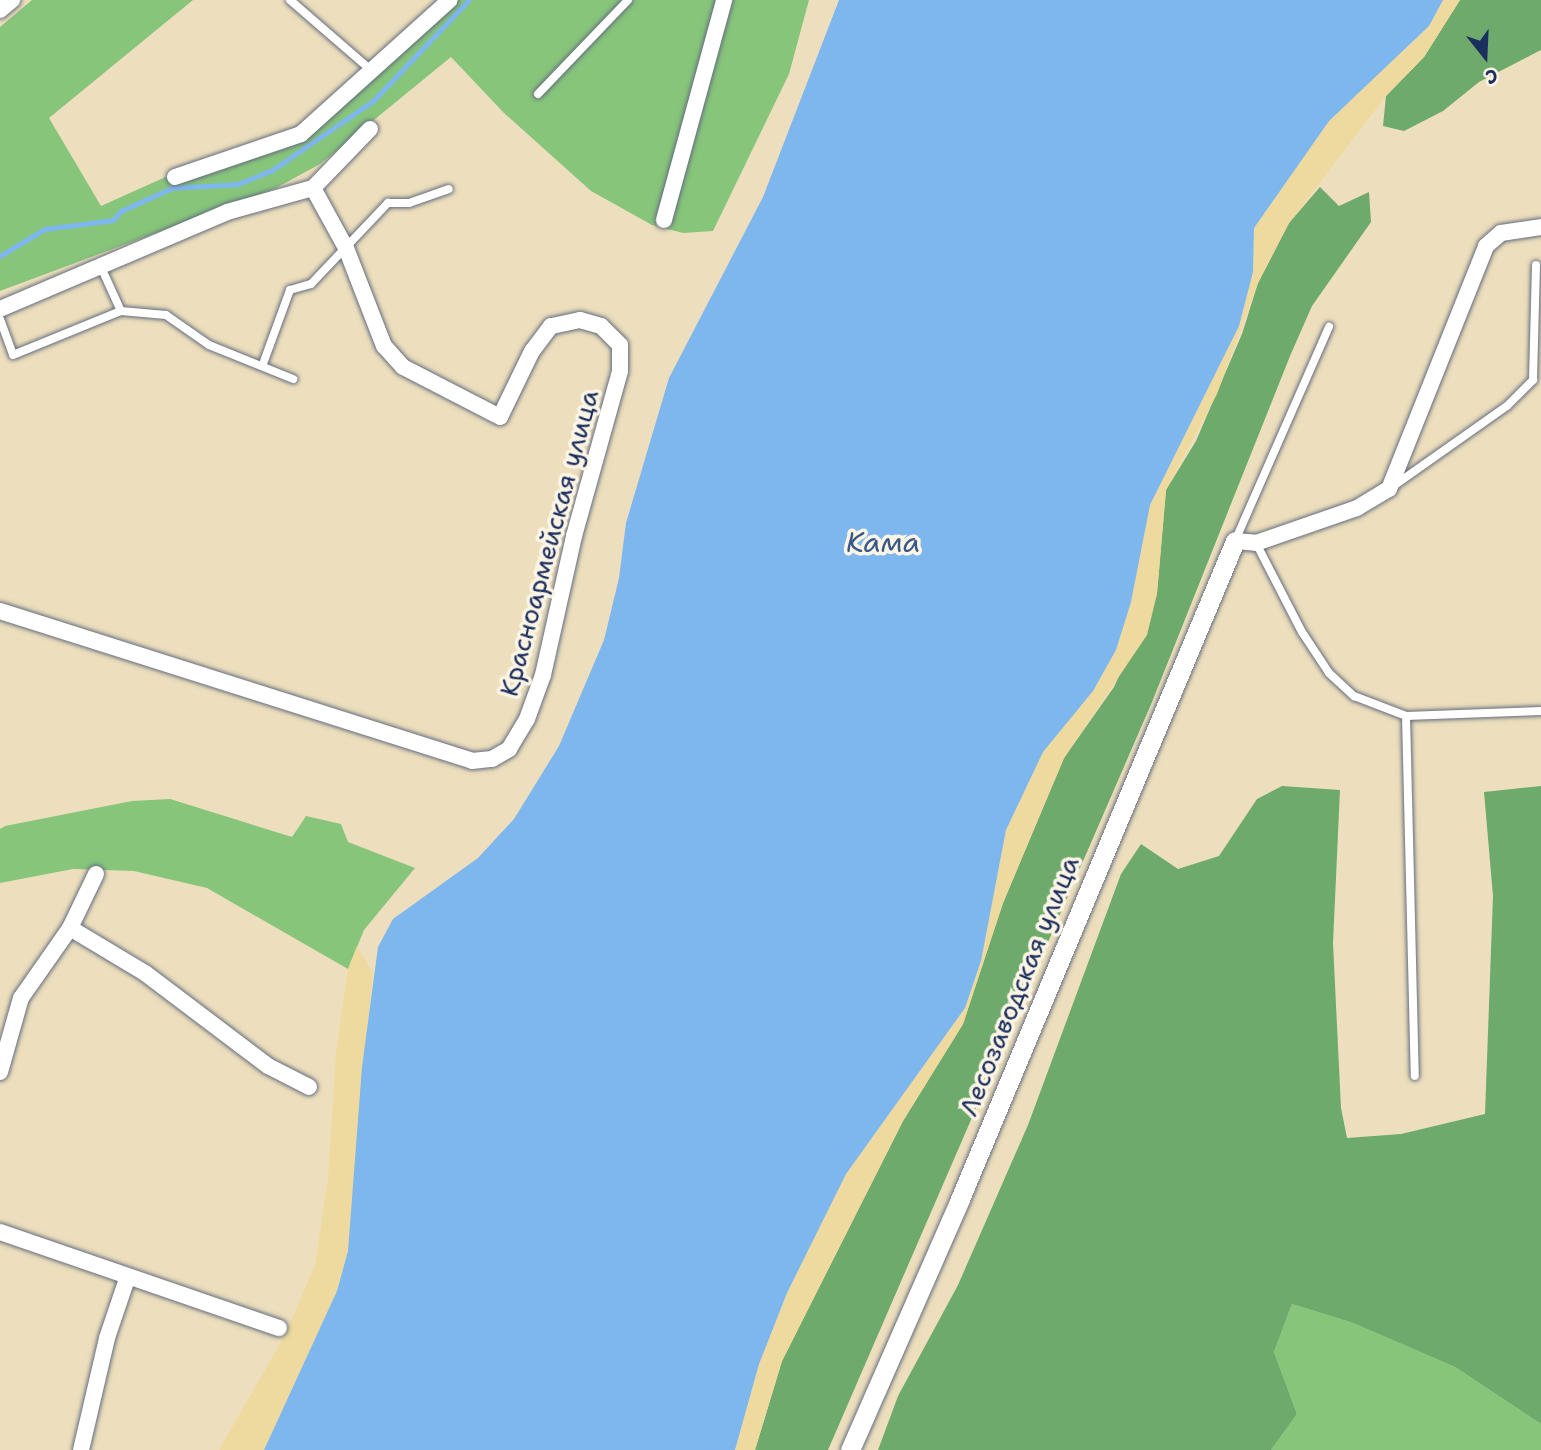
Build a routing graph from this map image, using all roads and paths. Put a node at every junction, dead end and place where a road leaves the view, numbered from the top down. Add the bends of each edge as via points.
1 (12, 0) edge
2 (290, 0) edge
3 (450, 0) edge
4 (628, 0) edge
5 (724, 0) edge
6 (0, 10) edge
7 (373, 72) junction
8 (538, 94) dead end
9 (370, 129) dead end
10 (175, 177) dead end
11 (313, 188) junction
12 (449, 189) dead end
13 (664, 220) dead end
14 (1541, 227) edge
15 (346, 248) junction
16 (1536, 265) dead end
17 (101, 267) junction
18 (0, 309) edge
19 (121, 311) junction
20 (0, 319) edge
21 (1329, 327) dead end
22 (262, 365) junction
23 (293, 379) dead end
24 (1389, 489) junction
25 (1235, 541) junction
26 (1256, 543) junction
27 (0, 611) edge
28 (1541, 711) edge
29 (1406, 716) junction
30 (96, 874) dead end
31 (70, 928) junction
32 (0, 1072) edge
33 (1415, 1076) dead end
34 (309, 1087) dead end
35 (0, 1232) edge
36 (128, 1276) junction
37 (279, 1328) dead end
38 (81, 1450) edge
39 (850, 1450) edge

1 - 6 street
2 - 7 lane
3 - 7 street
4 - 8 lane
5 - 13 street
7 - 10 street via 301,134
9 - 11 street
11 - 15 street, Красноармейская улица
11 - 17 street via 227,212
12 - 15 lane via 409,203 388,203
14 - 24 street via 1501,233 1486,246
15 - 22 lane via 311,284 290,290
15 - 27 street, Красноармейская улица via 384,346 403,367 499,417 532,351 551,326 580,320 601,326 620,345 620,371 574,536 543,675 527,719 509,750 492,759 472,761
16 - 24 lane via 1532,380 1507,406
17 - 18 street
17 - 19 lane
19 - 20 lane via 13,355
19 - 22 lane via 166,315 209,345
21 - 25 lane
22 - 23 lane
24 - 26 street via 1357,508
25 - 26 street
25 - 39 street, Лесозаводская улица
26 - 29 lane via 1301,632 1329,673 1354,696
28 - 29 lane
29 - 33 lane
30 - 31 street
31 - 32 street via 20,998
31 - 34 street via 145,972 268,1066
35 - 36 street
36 - 37 street
36 - 38 street via 107,1338

